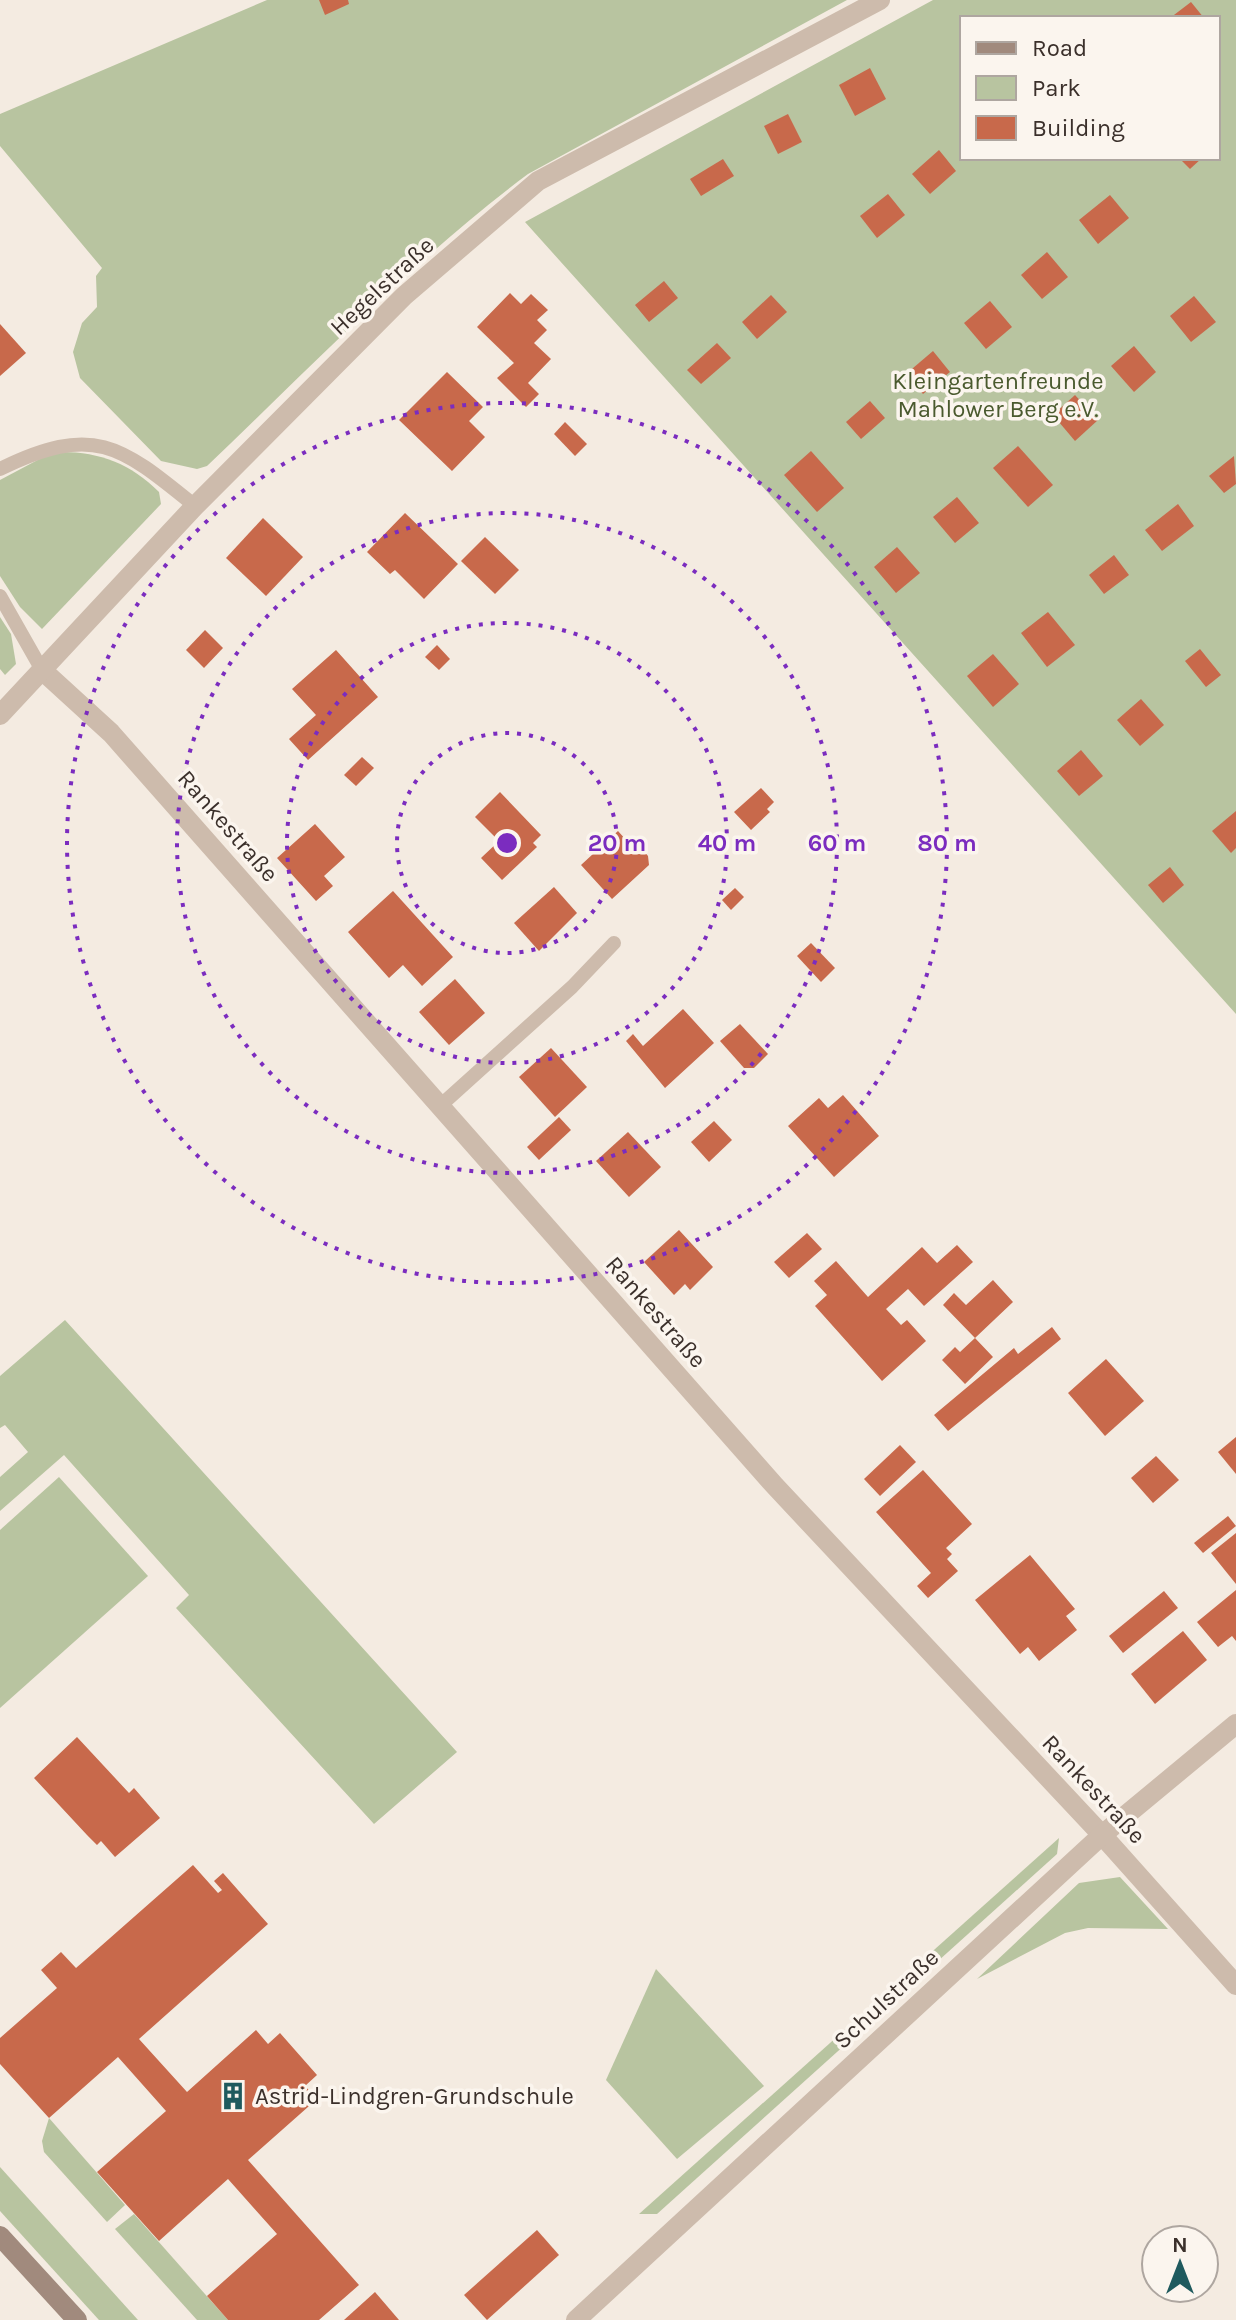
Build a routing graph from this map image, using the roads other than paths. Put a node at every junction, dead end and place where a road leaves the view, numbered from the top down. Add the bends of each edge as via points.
1 (880, 0) edge
2 (0, 469) edge
3 (195, 506) junction
4 (0, 596) edge
5 (42, 670) junction
6 (0, 715) edge
7 (614, 943) dead end
8 (440, 1106) junction
9 (1236, 1724) edge
10 (1102, 1835) junction
11 (1236, 1985) edge
12 (0, 2236) edge
13 (77, 2320) edge
14 (576, 2320) edge

1 - 3 street, Hegelstraße via 538,181 404,296
2 - 3 lane via 55,446 106,447 141,462
3 - 5 street, Hegelstraße
4 - 5 lane
5 - 6 street, Hegelstraße
5 - 8 street, Rankestraße via 111,733
7 - 8 lane
8 - 10 street, Rankestraße via 775,1486
9 - 10 street, Schulstraße
10 - 11 street, Rankestraße
10 - 14 street, Schulstraße
12 - 13 street

